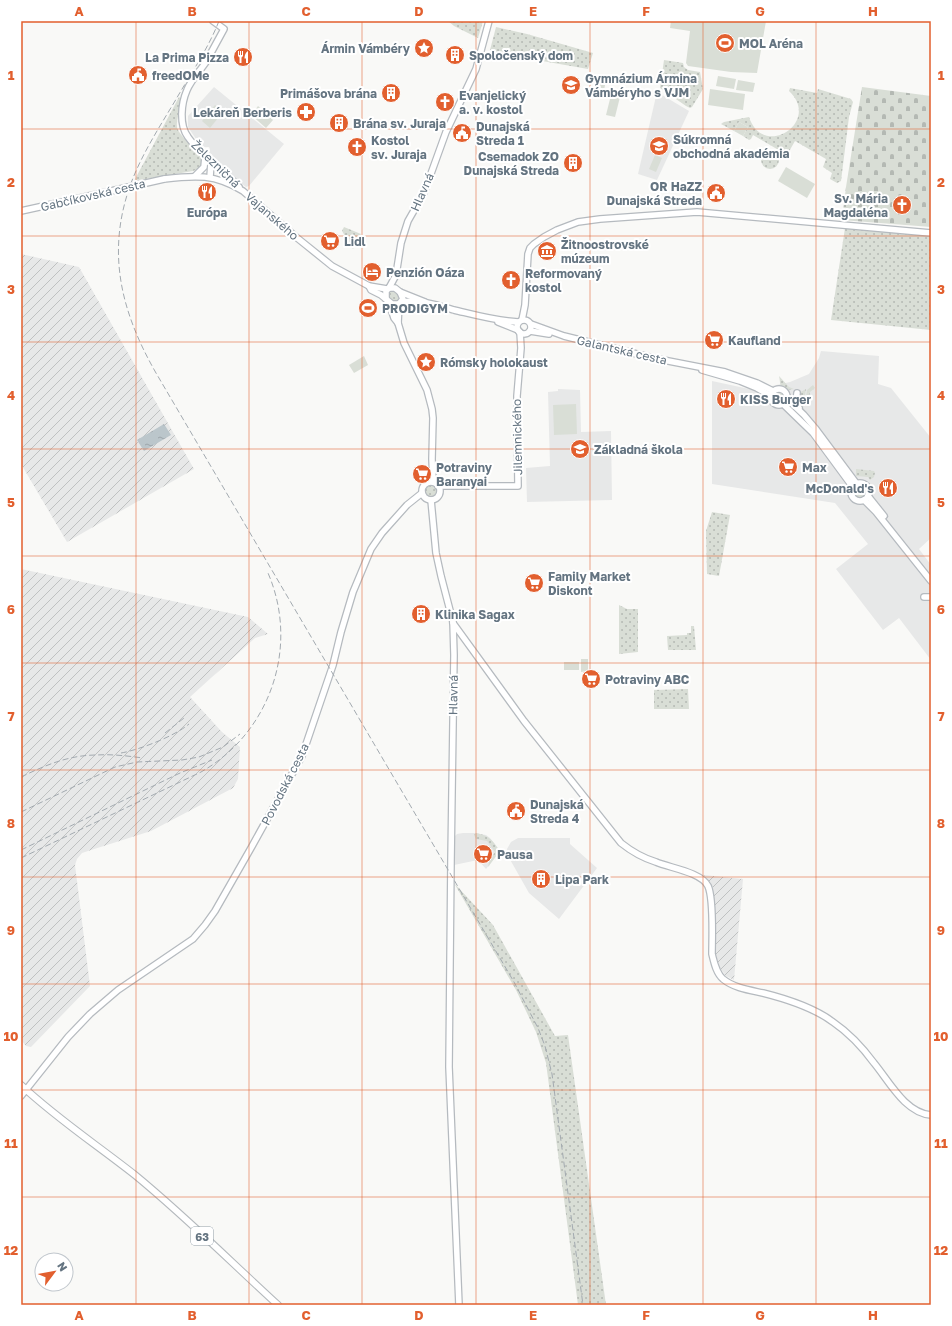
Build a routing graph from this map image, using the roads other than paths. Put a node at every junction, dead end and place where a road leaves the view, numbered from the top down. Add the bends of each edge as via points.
1 (213, 21) edge
2 (489, 21) edge
3 (205, 157) junction
4 (212, 163) junction
5 (195, 176) junction
6 (210, 177) junction
7 (164, 179) joint
8 (243, 191) junction
9 (21, 211) edge
10 (931, 233) edge
11 (396, 275) junction
12 (369, 286) junction
13 (388, 289) junction
14 (399, 290) junction
15 (388, 301) junction
16 (425, 302) junction
17 (401, 303) junction
18 (525, 305) junction
19 (490, 319) junction
20 (520, 321) junction
21 (529, 322) junction
22 (398, 324) junction
23 (519, 331) junction
24 (528, 332) junction
25 (558, 335) junction
26 (521, 348) junction
27 (772, 393) junction
28 (797, 393) dead end
29 (785, 402) junction
30 (804, 415) junction
31 (433, 484) junction
32 (854, 485) junction
33 (453, 487) junction
34 (440, 493) junction
35 (424, 495) junction
36 (866, 498) junction
37 (431, 500) junction
38 (917, 563) junction
39 (931, 576) edge
40 (931, 581) edge
41 (924, 597) dead end
42 (931, 597) edge
43 (453, 622) junction
44 (21, 1085) edge
45 (26, 1090) junction
46 (21, 1096) edge
47 (931, 1115) edge
48 (278, 1305) edge
49 (459, 1305) edge

1 - 3 main road, Železničná via 224,30 186,91 182,123 189,138
2 - 11 main road, Hlavná via 476,69 446,132 424,193 408,221
3 - 4 main road, Železničná
3 - 5 main road via 204,167
4 - 6 main road
4 - 8 main road, Železničná
5 - 6 main road, Vajanského
5 - 7 main road, Vajanského
6 - 8 main road, Vajanského
7 - 9 main road, Gabčíkovská cesta, bridge
8 - 12 main road, Vajanského via 332,266
10 - 18 main road via 697,212 578,222 548,234 530,248
11 - 13 main road
11 - 14 main road
12 - 13 main road
12 - 15 main road
13 - 14 main road
13 - 15 main road via 385,294
14 - 16 main road
14 - 17 main road
15 - 17 main road via 395,305
15 - 22 main road
16 - 17 main road
16 - 19 main road
17 - 22 main road
18 - 20 main road
18 - 21 main road
19 - 20 main road
19 - 23 main road
20 - 21 main road
20 - 23 main road via 517,326
21 - 24 main road via 531,326
21 - 25 main road, Galantská cesta
22 - 31 main road via 404,343 427,390 432,409
23 - 24 main road
23 - 26 main road, Jilemnického
24 - 25 main road, Galantská cesta
24 - 26 main road, Jilemnického
25 - 27 main road, Galantská cesta via 742,377
26 - 33 main road, Jilemnického via 517,396 518,486
27 - 29 main road, Galantská cesta via 771,400 774,404
27 - 29 main road, Galantská cesta via 778,389 783,390 786,394
28 - 30 main road via 796,403
29 - 30 main road, Galantská cesta
29 - 32 main road, Galantská cesta
30 - 32 main road, Galantská cesta via 816,428
31 - 33 main road, Jilemnického
31 - 34 main road
31 - 35 main road via 423,487
32 - 36 main road, Galantská cesta via 866,485 869,490
32 - 36 main road, Galantská cesta via 850,493 853,499 859,502
33 - 34 main road, Jilemnického
34 - 37 main road
35 - 37 main road
35 - 45 main road, Povodská cesta via 407,505 371,549 353,592 333,665 302,756 221,903 193,939 118,990 90,1014 68,1037
36 - 38 main road, Galantská cesta
37 - 43 main road, Hlavná via 436,553
38 - 39 main road, Galantská cesta
38 - 40 main road, Galantská cesta
41 - 42 main road
43 - 47 main road via 524,722 621,843 656,862 696,875 708,886 711,896 712,954 723,979 733,986 812,1009 834,1022 865,1052 903,1100 914,1109
43 - 49 main road, Hlavná via 450,1067
44 - 45 main road, 63
45 - 46 main road, Povodská cesta
45 - 48 main road, 63 via 134,1175

